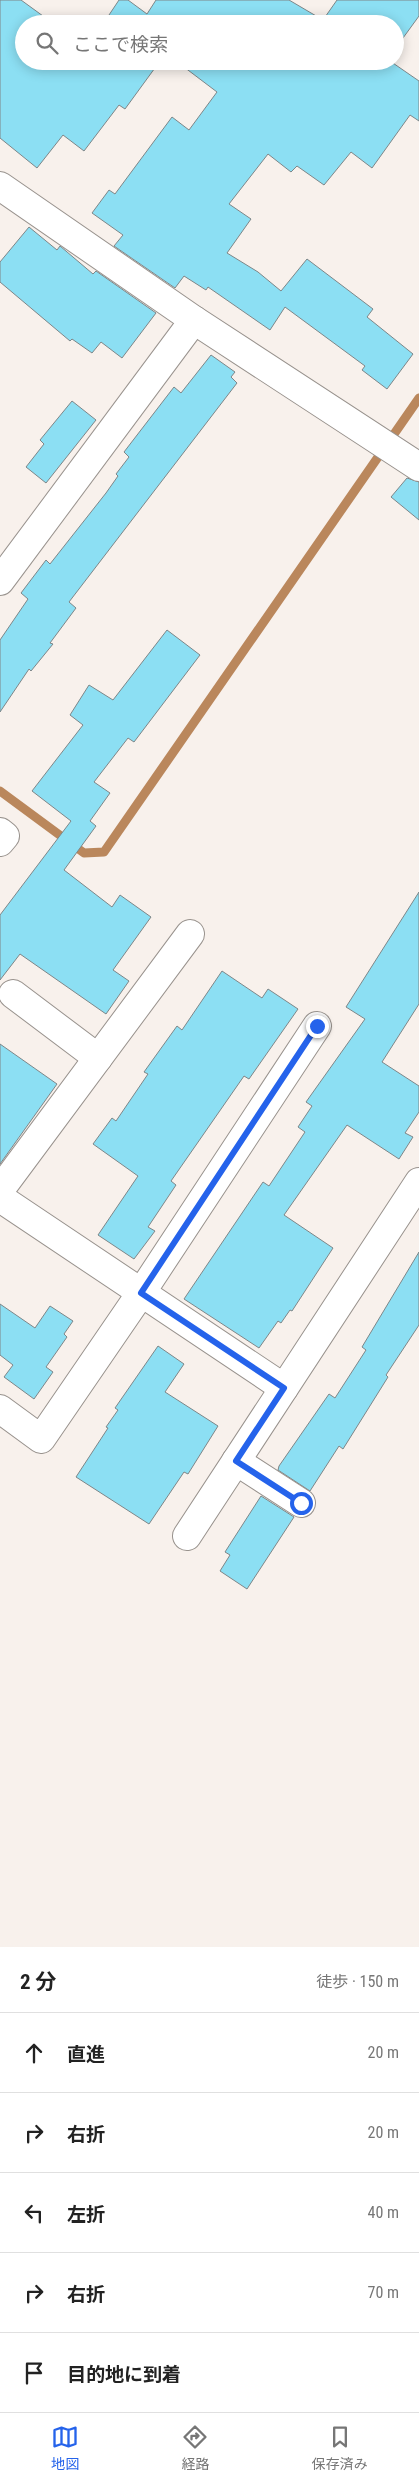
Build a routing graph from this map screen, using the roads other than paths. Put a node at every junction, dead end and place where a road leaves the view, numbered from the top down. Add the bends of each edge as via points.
1 (0, 186) edge
2 (194, 320) junction
3 (419, 467) edge
4 (0, 581) edge
5 (0, 832) edge
6 (0, 842) edge
7 (190, 934) dead end
8 (13, 994) dead end
9 (317, 1026) dead end
10 (98, 1058) junction
11 (419, 1182) edge
12 (0, 1190) edge
13 (0, 1198) edge
14 (141, 1293) junction
15 (284, 1388) junction
16 (0, 1409) edge
17 (236, 1461) junction
18 (301, 1503) dead end
19 (186, 1536) dead end

1 - 2 street
2 - 3 street
2 - 4 street
5 - 6 street via 5,836
7 - 10 street
8 - 10 street
9 - 14 street
10 - 12 street
11 - 15 street
13 - 14 street
14 - 15 street
14 - 16 street via 41,1439
15 - 17 street
17 - 18 street
17 - 19 street

